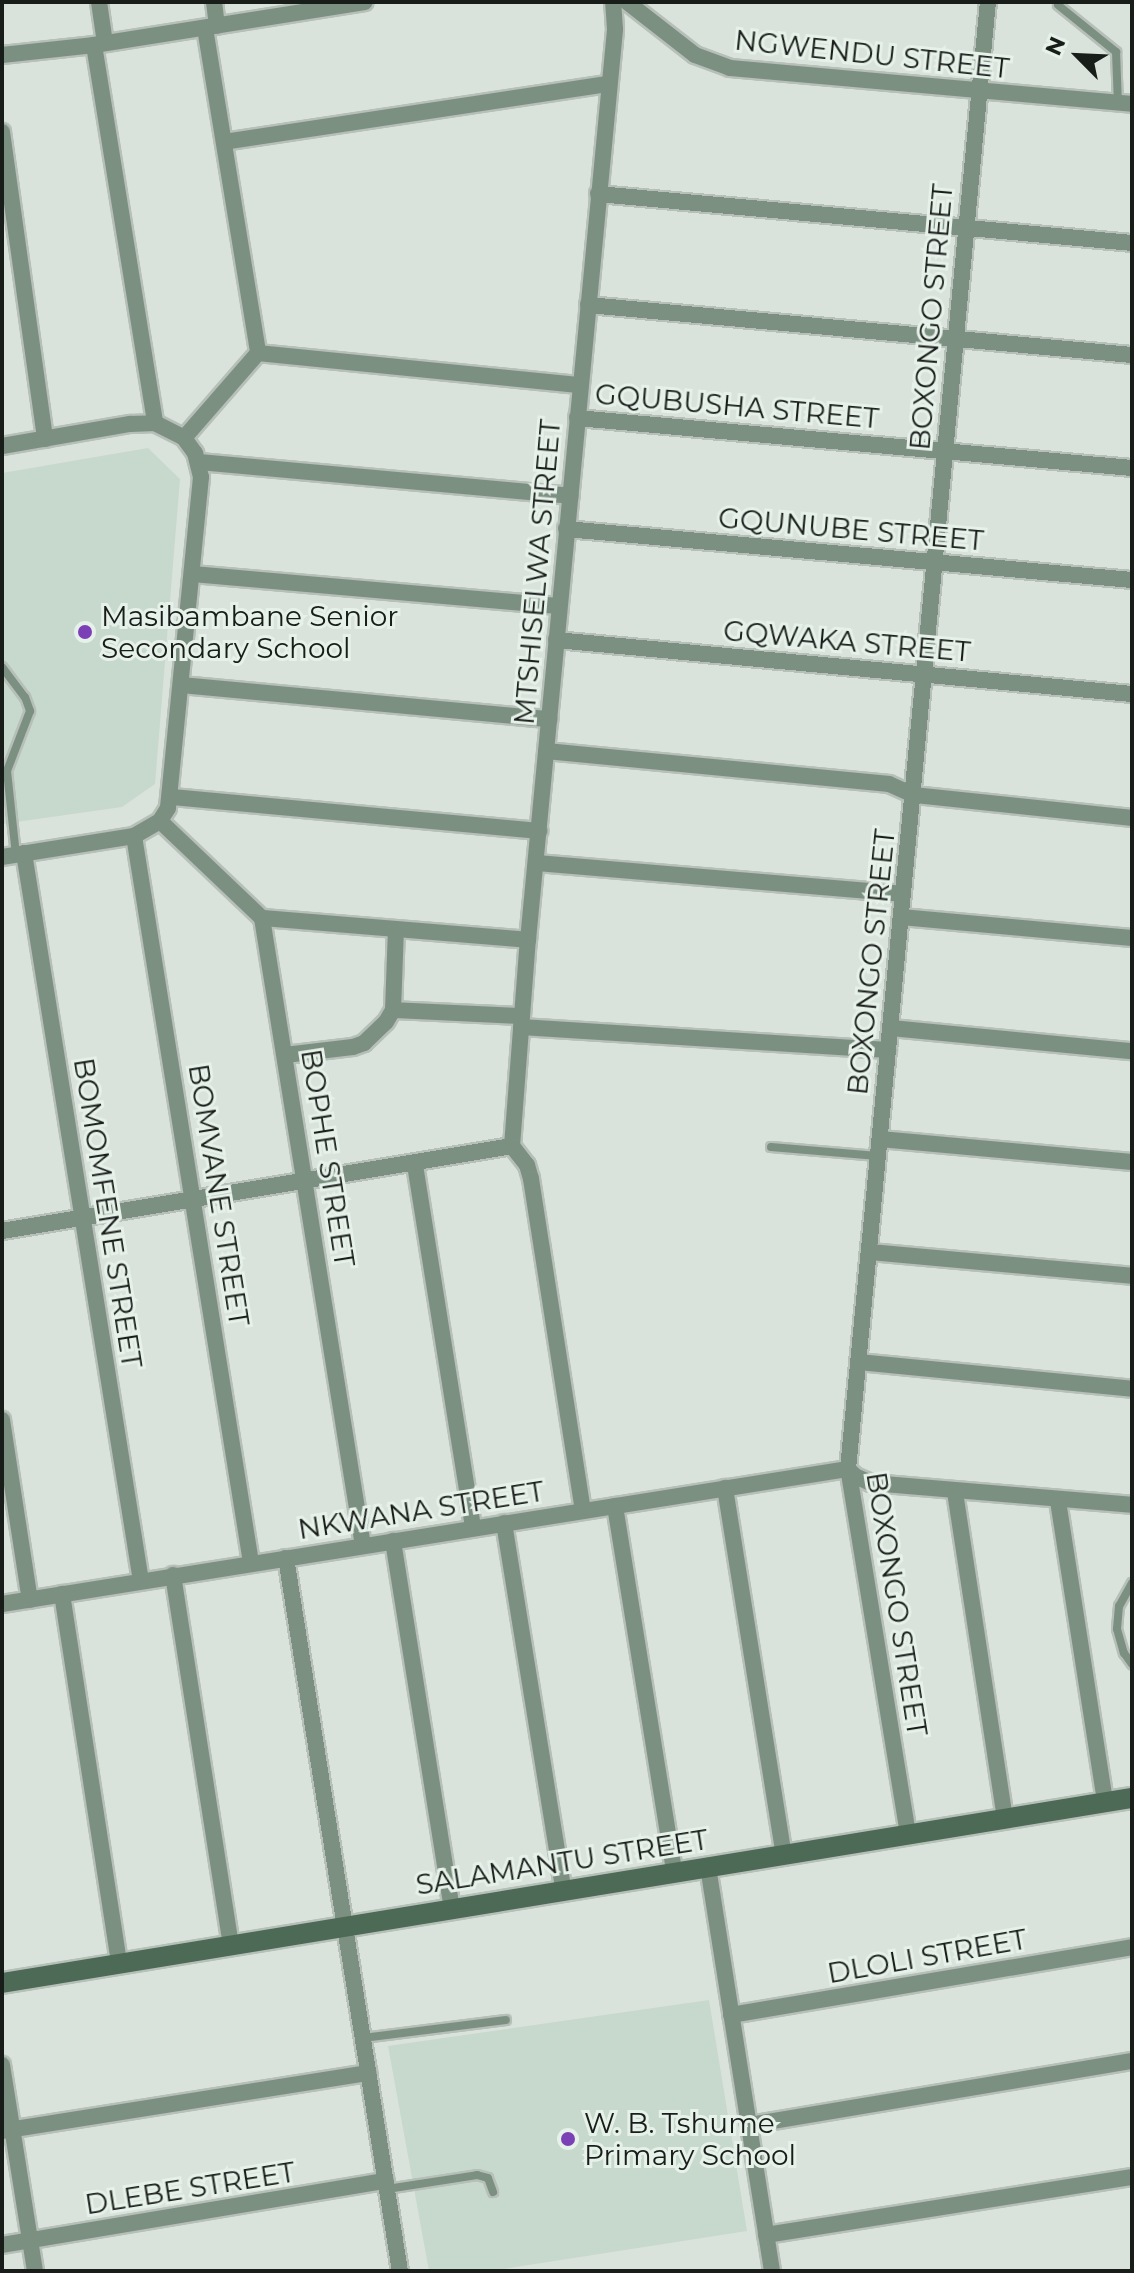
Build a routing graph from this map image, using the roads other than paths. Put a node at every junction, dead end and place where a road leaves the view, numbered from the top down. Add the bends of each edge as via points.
1 (99, 2) edge
2 (214, 2) edge
3 (365, 2) edge
4 (613, 2) edge
5 (627, 2) edge
6 (988, 2) edge
7 (326, 5) edge
8 (1058, 5) dead end
9 (211, 27) junction
10 (100, 44) junction
11 (2, 55) edge
12 (608, 84) junction
13 (979, 92) junction
14 (1125, 103) edge
15 (2, 132) edge
16 (224, 142) junction
17 (598, 194) junction
18 (965, 228) junction
19 (1132, 243) edge
20 (588, 305) junction
21 (957, 338) junction
22 (258, 353) junction
23 (1132, 355) edge
24 (580, 385) junction
25 (577, 418) junction
26 (155, 423) junction
27 (184, 438) junction
28 (45, 439) junction
29 (2, 446) edge
30 (945, 452) junction
31 (199, 462) junction
32 (1132, 468) edge
33 (570, 496) junction
34 (566, 529) junction
35 (934, 562) junction
36 (192, 574) junction
37 (1132, 580) edge
38 (559, 606) junction
39 (556, 640) junction
40 (2, 667) edge
41 (924, 674) junction
42 (181, 685) junction
43 (1132, 694) edge
44 (549, 719) junction
45 (546, 751) junction
46 (914, 795) junction
47 (172, 797) junction
48 (1132, 818) edge
49 (160, 821) junction
50 (539, 831) junction
51 (134, 836) junction
52 (14, 855) edge
53 (536, 863) junction
54 (903, 894) junction
55 (901, 917) junction
56 (262, 918) junction
57 (396, 930) junction
58 (1132, 938) edge
59 (528, 940) junction
60 (393, 1010) junction
61 (522, 1021) junction
62 (891, 1028) junction
63 (888, 1050) junction
64 (1132, 1051) edge
65 (285, 1055) junction
66 (512, 1146) junction
67 (771, 1147) dead end
68 (879, 1148) junction
69 (1132, 1162) edge
70 (415, 1165) junction
71 (305, 1183) junction
72 (194, 1198) junction
73 (83, 1218) junction
74 (2, 1231) edge
75 (870, 1252) junction
76 (1132, 1276) edge
77 (859, 1362) junction
78 (1132, 1389) edge
79 (2, 1420) edge
80 (848, 1469) junction
81 (725, 1488) junction
82 (955, 1492) junction
83 (1058, 1501) junction
84 (1132, 1505) edge
85 (615, 1506) junction
86 (583, 1510) junction
87 (504, 1523) junction
88 (473, 1527) junction
89 (393, 1541) junction
90 (363, 1546) junction
91 (286, 1558) junction
92 (251, 1562) junction
93 (173, 1575) junction
94 (141, 1581) junction
95 (1132, 1583) edge
96 (62, 1594) junction
97 (30, 1600) junction
98 (2, 1604) edge
99 (1132, 1664) edge
100 (1132, 1798) edge
101 (1105, 1802) junction
102 (1005, 1817) junction
103 (908, 1834) junction
104 (784, 1855) junction
105 (708, 1867) junction
106 (674, 1872) junction
107 (564, 1892) junction
108 (452, 1908) junction
109 (343, 1926) junction
110 (231, 1945) junction
111 (1132, 1947) edge
112 (119, 1964) junction
113 (2, 1983) edge
114 (731, 2015) junction
115 (506, 2020) dead end
116 (362, 2038) junction
117 (1132, 2061) edge
118 (2, 2065) edge
119 (368, 2073) junction
120 (749, 2125) junction
121 (7, 2131) edge
122 (1132, 2177) edge
123 (387, 2185) junction
124 (493, 2192) dead end
125 (766, 2235) junction
126 (30, 2240) junction
127 (2, 2245) edge
128 (35, 2271) edge
129 (400, 2271) edge
130 (772, 2271) edge

1 - 10 street
2 - 9 street
3 - 7 street
4 - 12 street, MTSHISELWA STREET
5 - 13 street, NGWENDU STREET via 664,34 716,65
6 - 13 street, BOXONGO STREET
7 - 9 street
8 - 14 lane via 1116,52
9 - 10 street
9 - 16 street
10 - 11 street
10 - 26 street
12 - 16 street
12 - 17 street, MTSHISELWA STREET
13 - 14 street, NGWENDU STREET
13 - 18 street, BOXONGO STREET
15 - 28 street
16 - 22 street
17 - 18 street
17 - 20 street, MTSHISELWA STREET
18 - 19 street
18 - 21 street, BOXONGO STREET
20 - 21 street
20 - 24 street, MTSHISELWA STREET
21 - 23 street
21 - 30 street, BOXONGO STREET
22 - 24 street
22 - 27 street
24 - 25 street, MTSHISELWA STREET
25 - 30 street, GQUBUSHA STREET
25 - 33 street, MTSHISELWA STREET
26 - 27 street
26 - 28 street
27 - 31 street
28 - 29 street
30 - 32 street, GQUBUSHA STREET
30 - 35 street, BOXONGO STREET
31 - 33 street
31 - 36 street
33 - 34 street, MTSHISELWA STREET
34 - 35 street, GQUNUBE STREET
34 - 38 street, MTSHISELWA STREET
35 - 37 street, GQUNUBE STREET
35 - 41 street, BOXONGO STREET
36 - 38 street
36 - 42 street
38 - 39 street, MTSHISELWA STREET
39 - 41 street, GQWAKA STREET
39 - 44 street, MTSHISELWA STREET
40 - 52 lane via 30,711 7,771
41 - 43 street, GQWAKA STREET
41 - 46 street, BOXONGO STREET
42 - 44 street
42 - 47 street
44 - 45 street, MTSHISELWA STREET
45 - 46 street via 889,784
45 - 50 street, MTSHISELWA STREET
46 - 48 street
46 - 54 street, BOXONGO STREET
47 - 49 street
47 - 50 street
49 - 51 street
49 - 56 street
50 - 53 street, MTSHISELWA STREET
51 - 52 street
51 - 72 street, BOMVANE STREET
52 - 73 street, BOMOMFENE STREET
53 - 54 street
53 - 59 street, MTSHISELWA STREET
54 - 55 street, BOXONGO STREET
55 - 58 street
55 - 62 street, BOXONGO STREET
56 - 57 street
56 - 65 street, BOPHE STREET
57 - 59 street
57 - 60 street
59 - 61 street, MTSHISELWA STREET
60 - 61 street
60 - 65 street via 364,1043
61 - 63 street
61 - 66 street, MTSHISELWA STREET
62 - 63 street, BOXONGO STREET
62 - 64 street
63 - 68 street, BOXONGO STREET
65 - 71 street, BOPHE STREET
66 - 70 street
66 - 86 street via 531,1179
67 - 68 lane
68 - 69 street
68 - 75 street, BOXONGO STREET
70 - 71 street
70 - 88 street
71 - 72 street
71 - 90 street, BOPHE STREET
72 - 73 street
72 - 92 street, BOMVANE STREET
73 - 74 street
73 - 94 street, BOMOMFENE STREET
75 - 76 street
75 - 77 street, BOXONGO STREET
77 - 78 street
77 - 80 street, BOXONGO STREET
79 - 97 street
80 - 81 street, NKWANA STREET
80 - 82 street via 871,1483
80 - 103 street, BOXONGO STREET
81 - 85 street, NKWANA STREET
81 - 104 street
82 - 83 street
82 - 102 street
83 - 84 street
83 - 101 street
85 - 86 street, NKWANA STREET
85 - 106 street
86 - 87 street, NKWANA STREET
87 - 88 street, NKWANA STREET
87 - 107 street
88 - 89 street, NKWANA STREET
89 - 90 street, NKWANA STREET
89 - 108 street
90 - 91 street, NKWANA STREET
91 - 92 street, NKWANA STREET
91 - 109 street
92 - 93 street, NKWANA STREET
93 - 94 street, NKWANA STREET
93 - 110 street
94 - 96 street, NKWANA STREET
95 - 99 lane via 1119,1606 1117,1629
96 - 97 street, NKWANA STREET
96 - 112 street
97 - 98 street, NKWANA STREET
100 - 101 street, SALAMANTU STREET
101 - 102 street, SALAMANTU STREET
102 - 103 street, SALAMANTU STREET
103 - 104 street, SALAMANTU STREET
104 - 105 street, SALAMANTU STREET
105 - 106 street, SALAMANTU STREET
105 - 114 street
106 - 107 street, SALAMANTU STREET
107 - 108 street, SALAMANTU STREET
108 - 109 street, SALAMANTU STREET
109 - 110 street, SALAMANTU STREET
109 - 116 street
110 - 112 street, SALAMANTU STREET
111 - 114 street, DLOLI STREET
112 - 113 street, SALAMANTU STREET
114 - 120 street
115 - 116 lane
116 - 119 street
117 - 120 street
118 - 121 street
119 - 121 street
119 - 123 street
120 - 125 street
121 - 126 street
122 - 125 street
123 - 124 lane via 477,2175 488,2178
123 - 126 street, DLEBE STREET
123 - 129 street
125 - 130 street
126 - 127 street, DLEBE STREET
126 - 128 street

